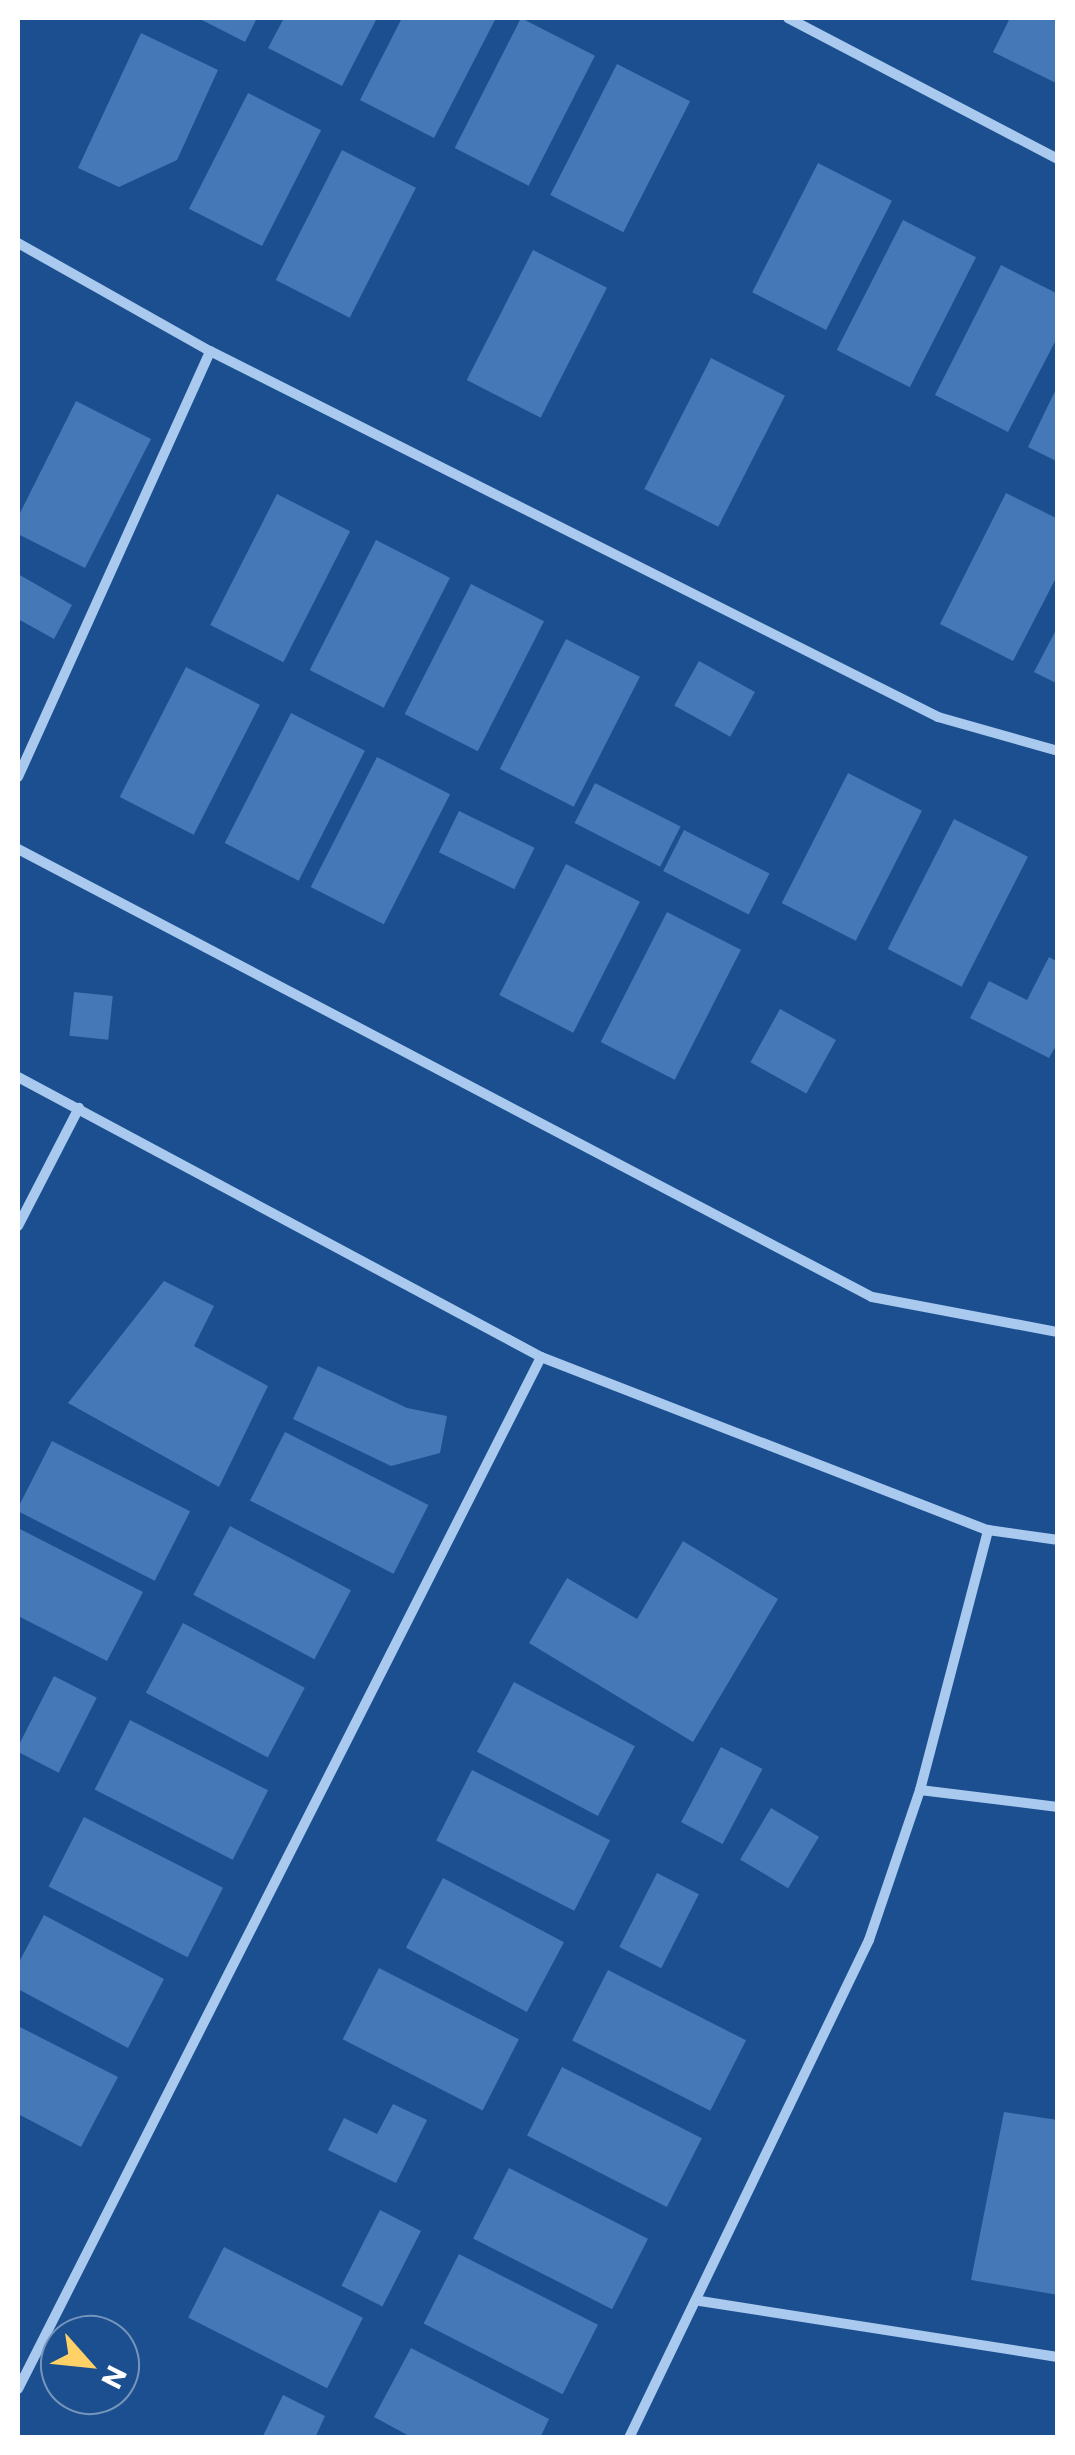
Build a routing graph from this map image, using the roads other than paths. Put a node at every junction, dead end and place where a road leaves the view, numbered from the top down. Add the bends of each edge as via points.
1 (788, 18) edge
2 (1058, 159) edge
3 (18, 243) edge
4 (210, 352) junction
5 (1058, 750) edge
6 (18, 777) edge
7 (18, 850) edge
8 (18, 1077) edge
9 (78, 1108) junction
10 (18, 1226) edge
11 (1058, 1332) edge
12 (541, 1357) junction
13 (988, 1530) junction
14 (1058, 1540) edge
15 (920, 1790) junction
16 (1058, 1807) edge
17 (700, 2301) junction
18 (1058, 2357) edge
19 (18, 2389) edge
20 (629, 2438) edge

1 - 2 street
3 - 4 street
4 - 5 street via 938,717
4 - 6 street
7 - 11 street via 872,1297
8 - 9 street
9 - 10 street
9 - 12 street
12 - 13 street
12 - 19 street
13 - 14 street
13 - 15 street
15 - 16 street
15 - 17 street via 869,1940
17 - 18 street
17 - 20 street

